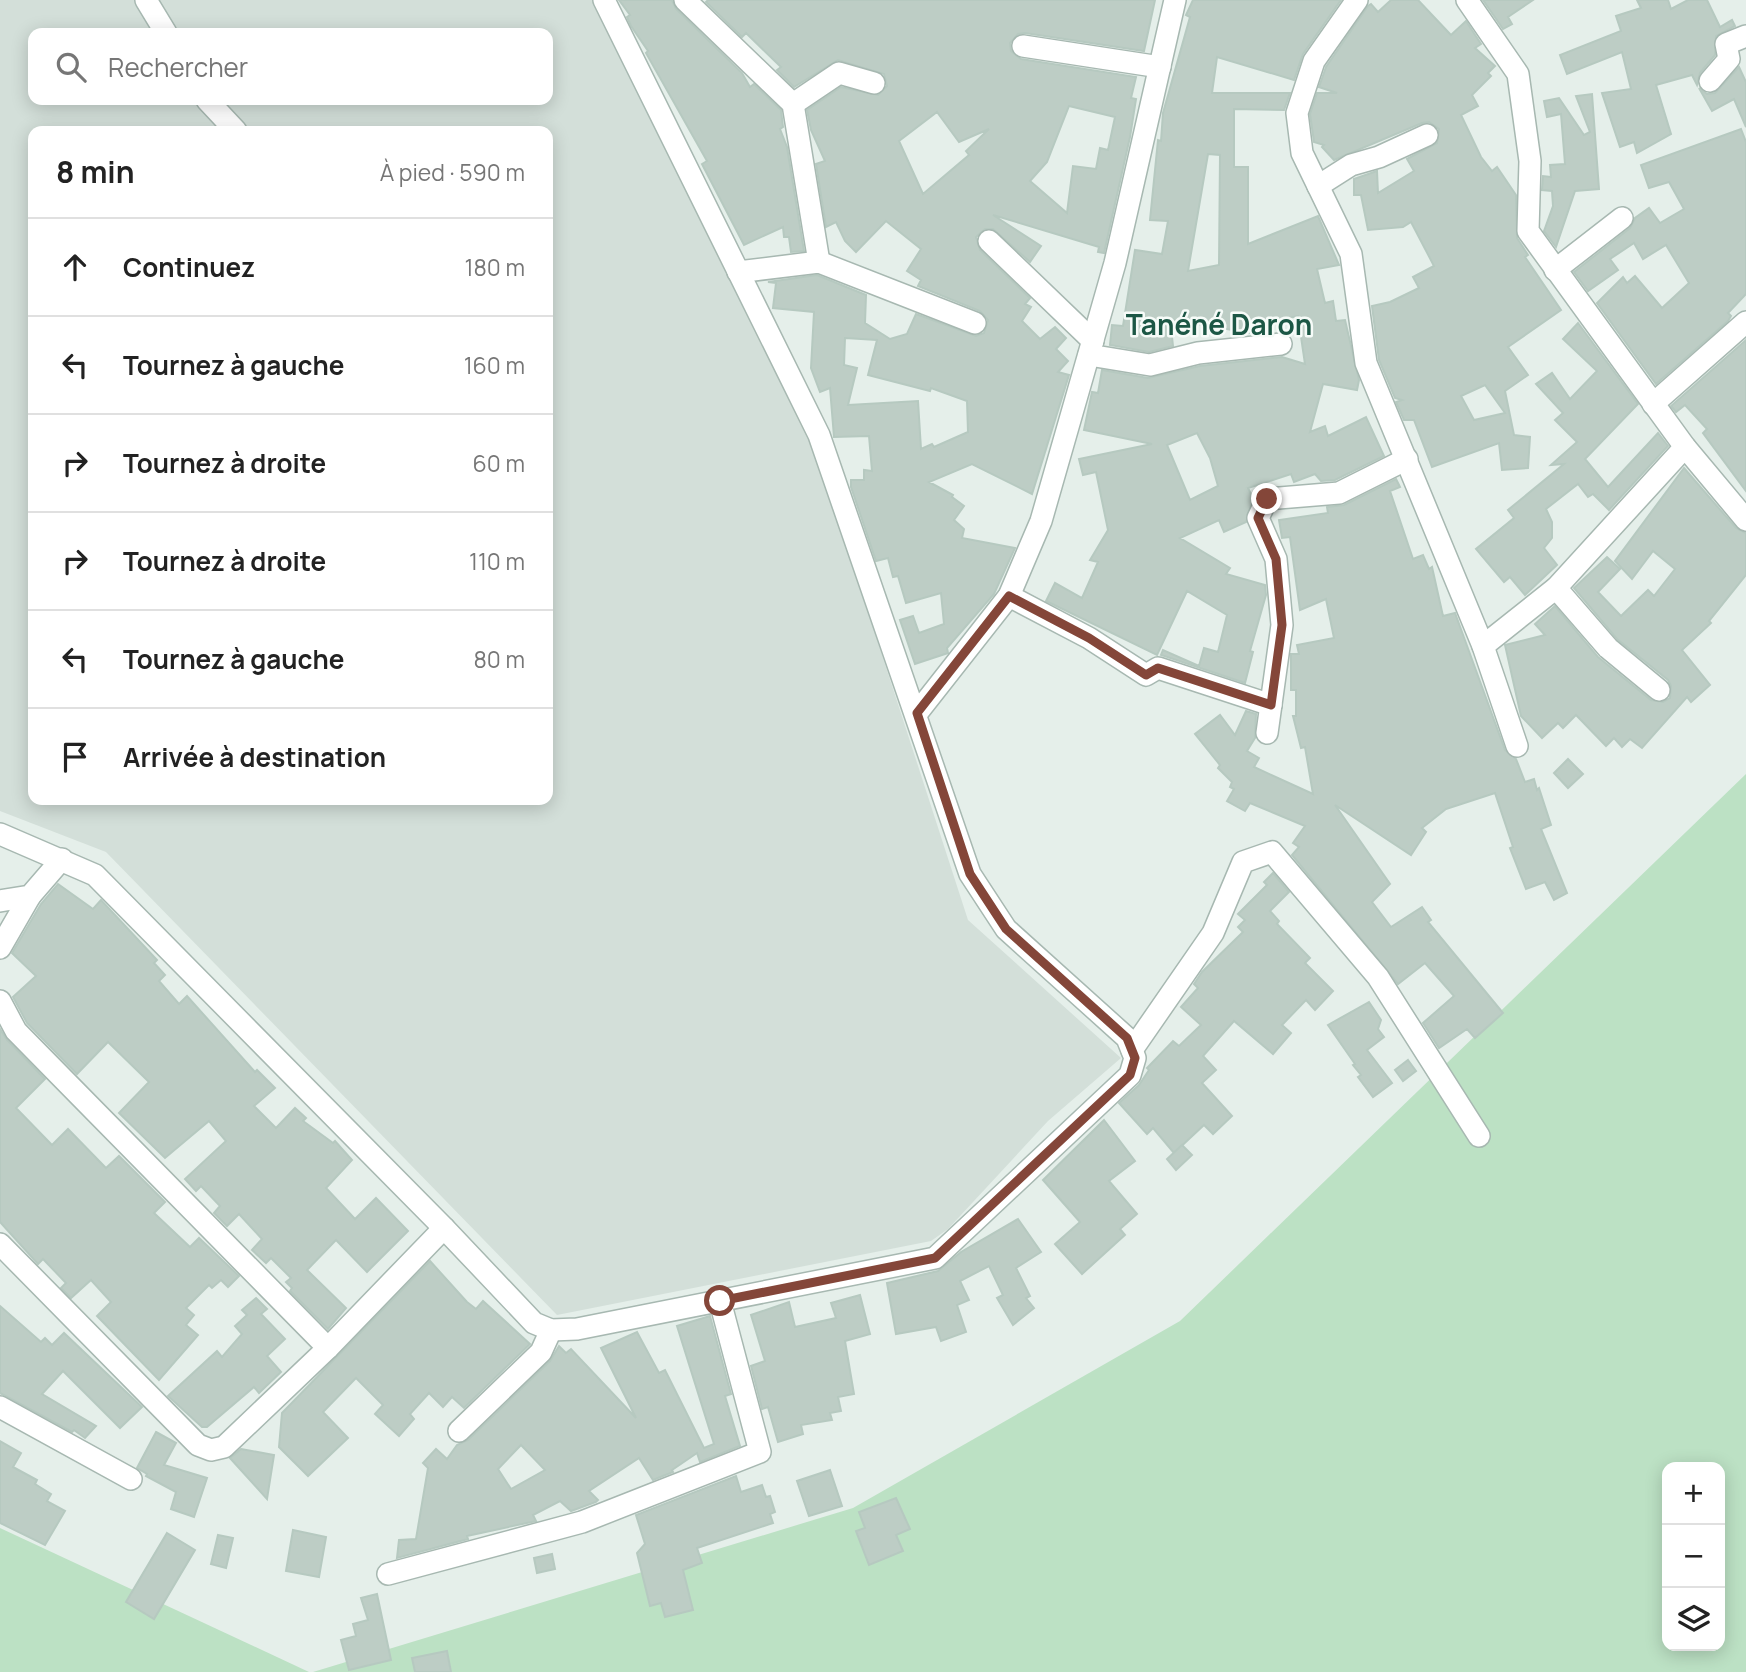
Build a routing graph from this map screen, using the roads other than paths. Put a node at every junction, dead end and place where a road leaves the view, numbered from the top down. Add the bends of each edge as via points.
1 (146, 0) edge
2 (604, 0) edge
3 (685, 0) edge
4 (1175, 0) edge
5 (1357, 0) edge
6 (1468, 0) edge
7 (163, 28) edge
8 (1746, 36) edge
9 (1023, 46) dead end
10 (1160, 67) junction
11 (1710, 81) dead end
12 (874, 83) dead end
13 (793, 104) junction
14 (212, 105) edge
15 (231, 126) edge
16 (1427, 135) dead end
17 (1318, 186) junction
18 (1622, 218) dead end
19 (989, 241) dead end
20 (819, 262) junction
21 (1555, 270) junction
22 (738, 272) junction
23 (1746, 322) edge
24 (975, 323) dead end
25 (1281, 344) dead end
26 (1091, 348) junction
27 (1653, 404) junction
28 (1685, 447) junction
29 (1407, 459) junction
30 (1746, 520) edge
31 (1556, 588) junction
32 (1009, 596) junction
33 (1483, 646) junction
34 (1659, 690) dead end
35 (1271, 705) junction
36 (917, 713) junction
37 (1267, 733) dead end
38 (1517, 746) dead end
39 (0, 834) edge
40 (62, 859) junction
41 (30, 897) junction
42 (0, 901) edge
43 (0, 948) edge
44 (0, 1001) edge
45 (1132, 1050) junction
46 (1479, 1136) dead end
47 (444, 1228) junction
48 (0, 1244) edge
49 (720, 1301) junction
50 (551, 1330) junction
51 (328, 1348) junction
52 (0, 1407) edge
53 (458, 1431) dead end
54 (131, 1479) dead end
55 (388, 1574) dead end

1 - 7 street
2 - 22 street
3 - 13 street
4 - 10 street
5 - 17 street via 1314,61 1297,113 1302,153
6 - 21 street via 1518,74 1530,160 1528,231
8 - 11 street via 1726,44 1729,59
9 - 10 street
10 - 26 street
12 - 13 street via 839,73
13 - 20 street
14 - 15 street
16 - 17 street via 1351,164
17 - 29 street via 1351,254 1366,363
18 - 21 street
19 - 26 street
20 - 22 street
20 - 24 street
21 - 27 street
22 - 36 street via 819,435
23 - 27 street
25 - 26 street via 1198,353 1150,365
26 - 32 street via 1041,521
27 - 28 street
28 - 30 street
28 - 31 street
29 - 33 street
29 - 35 street via 1339,493 1267,499 1258,518 1276,559 1282,625
31 - 33 street
31 - 34 street via 1608,648
32 - 35 street via 1089,638 1146,675 1158,668
32 - 36 street
33 - 38 street
35 - 37 street
36 - 45 street via 970,874 1006,929 1127,1038
39 - 40 street
40 - 41 street
40 - 47 street via 95,875
41 - 42 street
41 - 43 street
44 - 51 street via 16,1031
45 - 46 street via 1213,933 1242,862 1272,852 1378,978
45 - 49 street via 1135,1058 1130,1075 935,1258
47 - 50 street via 534,1322
47 - 51 street
48 - 51 street via 198,1445 211,1450 225,1447
49 - 50 street
49 - 55 street via 760,1452 582,1522
50 - 53 street via 541,1352
52 - 54 street

